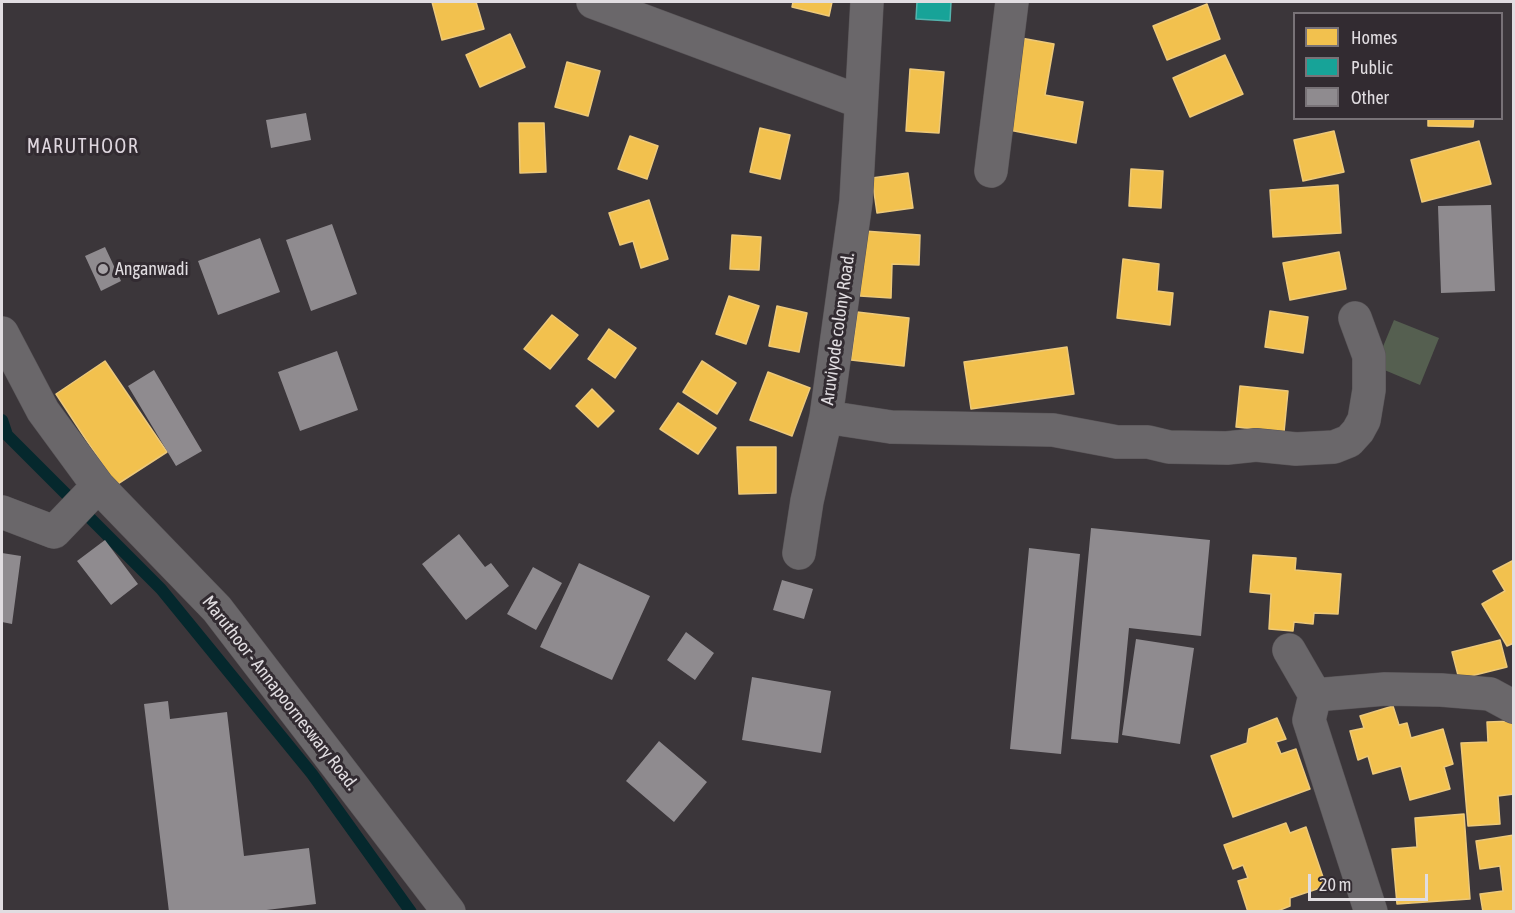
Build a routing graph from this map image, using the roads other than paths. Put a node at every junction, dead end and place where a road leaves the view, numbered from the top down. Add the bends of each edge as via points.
1 (593, 2) edge
2 (867, 2) edge
3 (1012, 2) edge
4 (861, 102) junction
5 (990, 171) dead end
6 (1355, 318) dead end
7 (2, 333) edge
8 (826, 417) junction
9 (98, 486) junction
10 (2, 512) edge
11 (799, 553) dead end
12 (1289, 650) dead end
13 (1315, 695) junction
14 (1514, 707) edge
15 (449, 912) edge
16 (1371, 912) edge

1 - 4 street
2 - 4 street, Aruviyode colony Road.
3 - 5 street
4 - 8 street, Aruviyode colony Road. via 856,201
6 - 8 street via 1369,356 1369,390 1358,431 1349,441 1334,447 1169,447 1053,430 891,427
7 - 9 street, Maruthoor - Annapoorneswary Road. via 43,411
8 - 11 street, Aruviyode colony Road.
9 - 10 street via 54,532
9 - 15 street, Maruthoor - Annapoorneswary Road. via 217,609
12 - 13 street
13 - 14 street via 1385,689 1441,690 1490,694
13 - 16 street via 1310,720

